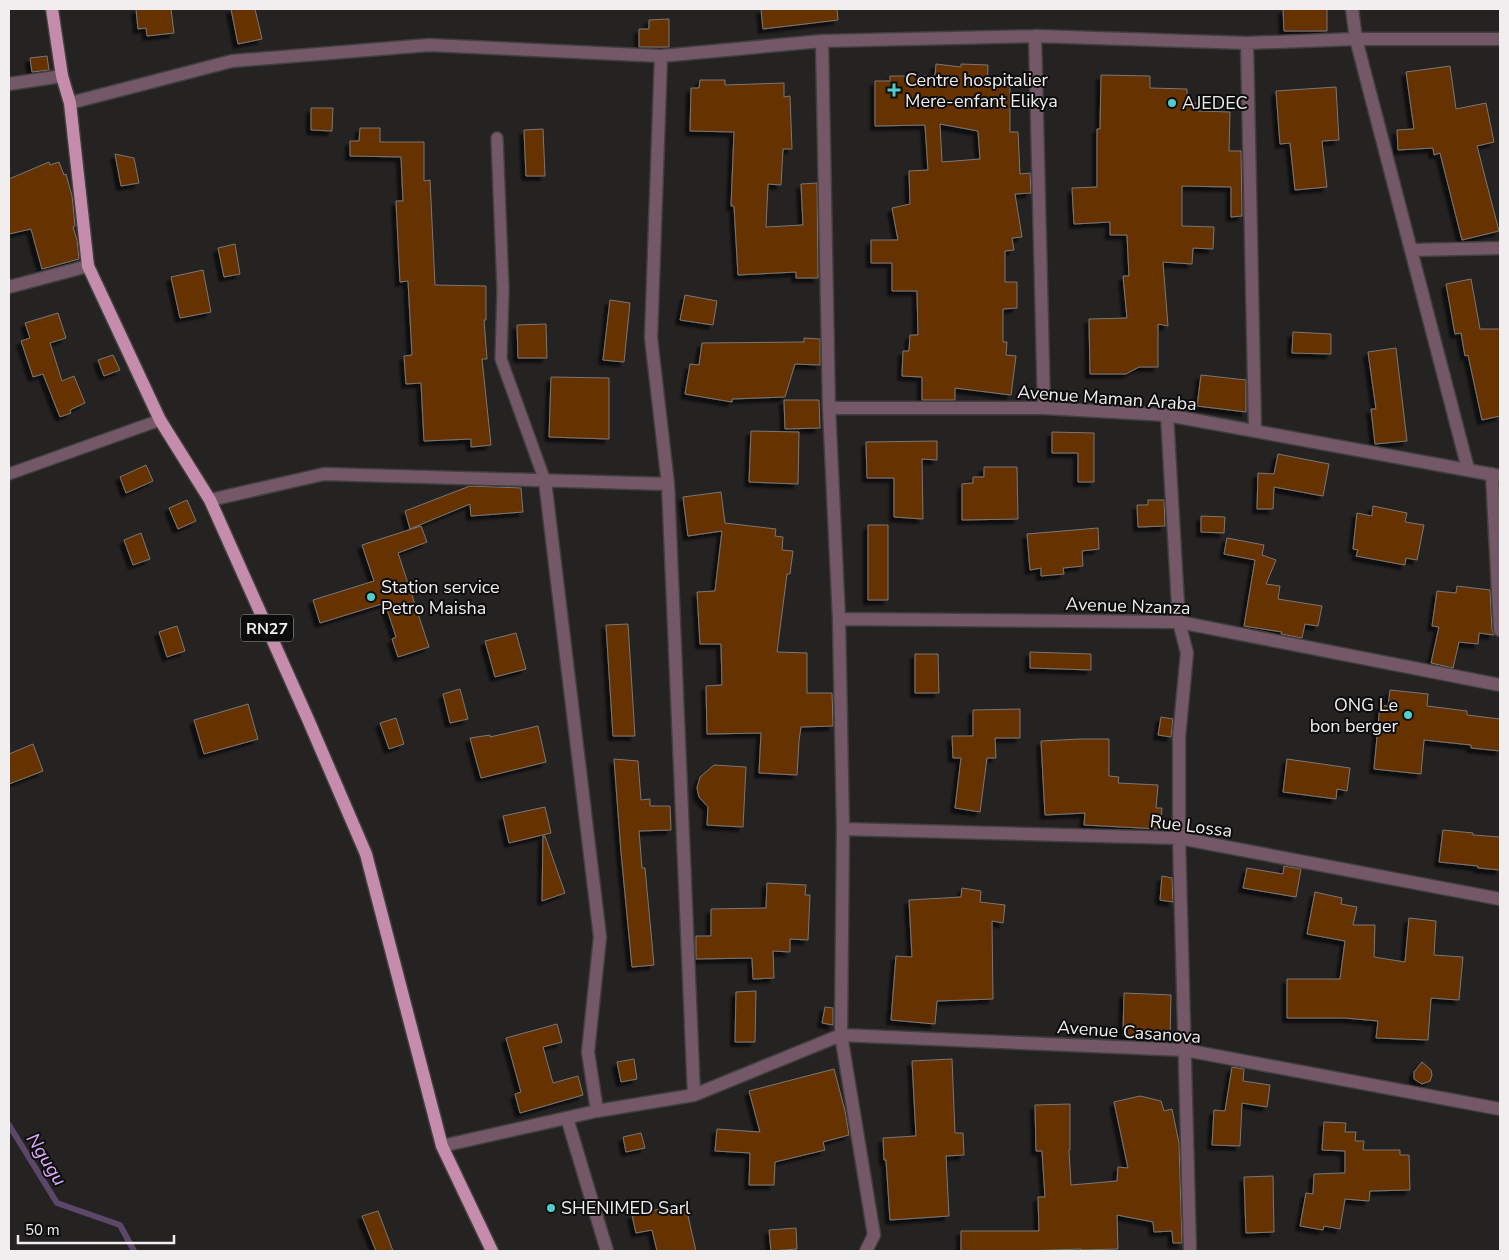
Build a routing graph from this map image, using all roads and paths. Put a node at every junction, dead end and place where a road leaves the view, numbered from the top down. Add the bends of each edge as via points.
1 (52, 9) edge
2 (1352, 9) edge
3 (1035, 36) junction
4 (1356, 39) junction
5 (1500, 39) edge
6 (822, 41) junction
7 (1246, 43) junction
8 (661, 56) junction
9 (62, 76) junction
10 (9, 84) edge
11 (70, 103) junction
12 (497, 138) dead end
13 (1500, 248) edge
14 (1412, 250) junction
15 (88, 266) junction
16 (9, 287) edge
17 (829, 408) junction
18 (1044, 408) junction
19 (1167, 415) junction
20 (160, 420) junction
21 (1255, 430) junction
22 (1468, 469) junction
23 (9, 474) edge
24 (1496, 475) edge
25 (545, 480) junction
26 (668, 484) junction
27 (210, 500) junction
28 (839, 619) junction
29 (1179, 622) junction
30 (1500, 630) edge
31 (1500, 685) edge
32 (842, 829) junction
33 (1178, 838) junction
34 (1500, 899) edge
35 (841, 1035) junction
36 (1185, 1050) junction
37 (694, 1095) junction
38 (1500, 1109) edge
39 (597, 1111) junction
40 (567, 1118) junction
41 (442, 1146) junction
42 (492, 1251) edge
43 (608, 1251) edge
44 (866, 1251) edge
45 (1190, 1251) edge

1 - 9 main road, RN27
2 - 4 street
3 - 6 street
3 - 7 street
3 - 18 street
4 - 5 street
4 - 7 street
4 - 14 street
6 - 8 street
6 - 17 street
7 - 21 street
8 - 11 street via 429,45 232,60
8 - 26 street via 651,338
9 - 10 street
9 - 11 main road, RN27
11 - 15 main road, RN27
12 - 25 lane via 503,289 500,358
13 - 14 street
14 - 22 street
15 - 16 street
15 - 20 main road, RN27
17 - 18 street, Avenue Maman Araba
17 - 28 street
18 - 19 street, Avenue Maman Araba
19 - 21 street, Avenue Maman Araba
19 - 29 street
20 - 23 lane
20 - 27 main road, RN27
21 - 22 street, Avenue Maman Araba
22 - 24 street, Avenue Maman Araba
24 - 30 street
25 - 26 street
25 - 27 street via 324,474
25 - 39 street via 600,937 588,1052
26 - 37 street
27 - 41 main road, RN27 via 366,854
28 - 29 street, Avenue Nzanza
28 - 32 street
29 - 31 street, Avenue Nzanza
29 - 33 street via 1187,653 1179,737
32 - 33 street, Rue Lossa
32 - 35 street
33 - 34 street, Rue Lossa
33 - 36 street
35 - 36 street, Avenue Casanova
35 - 37 street
35 - 44 street via 874,1235
36 - 38 street, Avenue Casanova
36 - 45 street
37 - 39 street
39 - 40 street
40 - 41 street
40 - 43 street
41 - 42 main road, RN27

